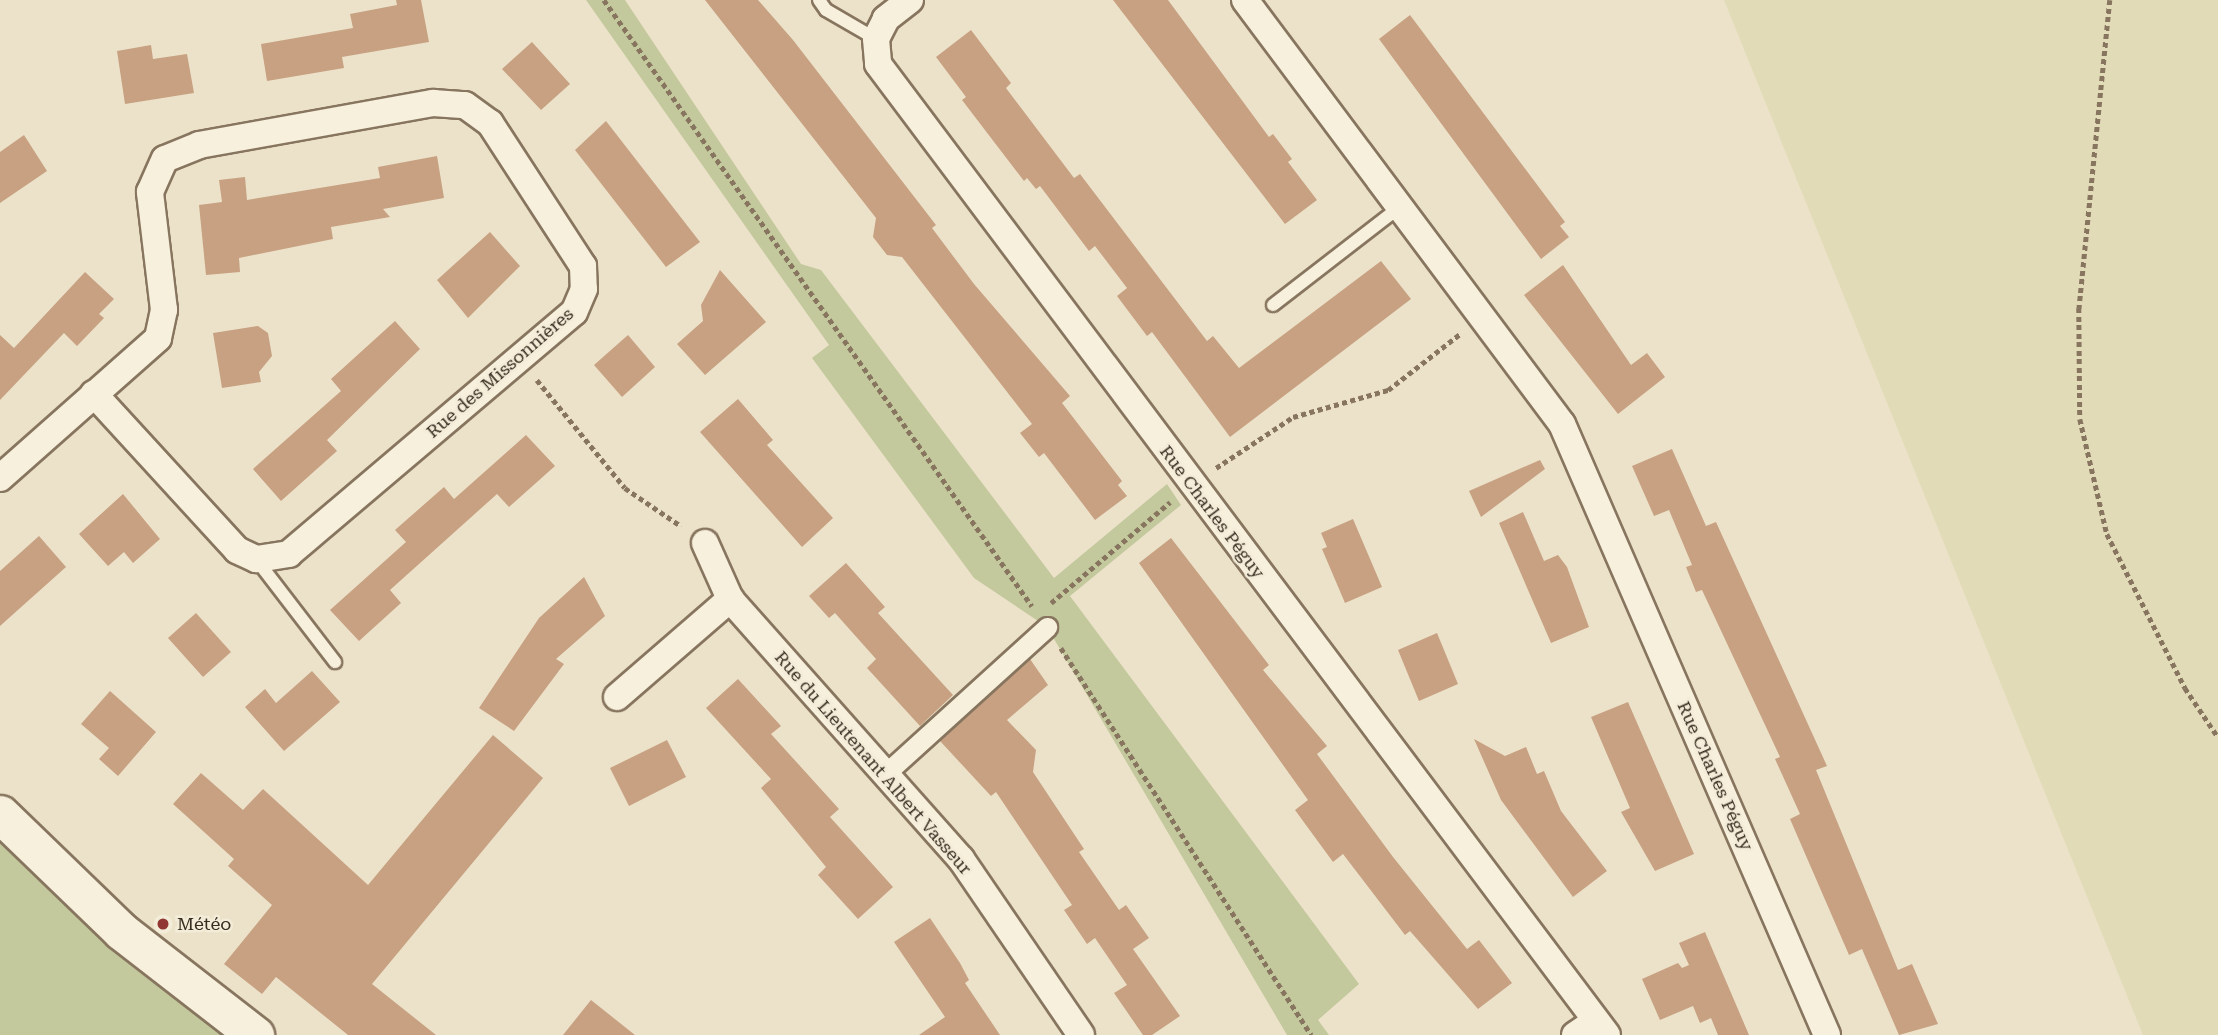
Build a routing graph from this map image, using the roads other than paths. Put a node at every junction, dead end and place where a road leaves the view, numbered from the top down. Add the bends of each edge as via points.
1 (819, 0) edge
2 (910, 0) edge
3 (1245, 0) edge
4 (876, 39) junction
5 (1401, 206) junction
6 (1273, 305) dead end
7 (94, 394) junction
8 (0, 478) edge
9 (705, 543) road end
10 (256, 559) junction
11 (730, 599) junction
12 (1043, 620) road end
13 (335, 662) dead end
14 (617, 697) dead end
15 (885, 774) junction
16 (0, 814) edge
17 (1593, 1030) edge
18 (255, 1035) edge
19 (1082, 1035) edge
20 (1827, 1035) edge

1 - 4 lane via 826,10
2 - 4 street via 886,19
3 - 5 street, Rue Charles Péguy
4 - 17 street, Rue Charles Péguy via 878,64
5 - 6 lane
5 - 20 street, Rue Charles Péguy via 1562,424
7 - 8 street, Rue des Missonnières
7 - 10 street via 237,550
7 - 10 street, Rue des Missonnières via 158,338 164,310 150,192 165,159 199,145 433,103 465,105 490,122 583,266 584,289 574,312 289,554
9 - 11 street, Rue du Lieutenant Albert Vasseur
10 - 13 lane
11 - 14 street
11 - 15 street, Rue du Lieutenant Albert Vasseur
12 - 15 street
15 - 19 street, Rue du Lieutenant Albert Vasseur via 961,859
16 - 18 main road via 121,931

